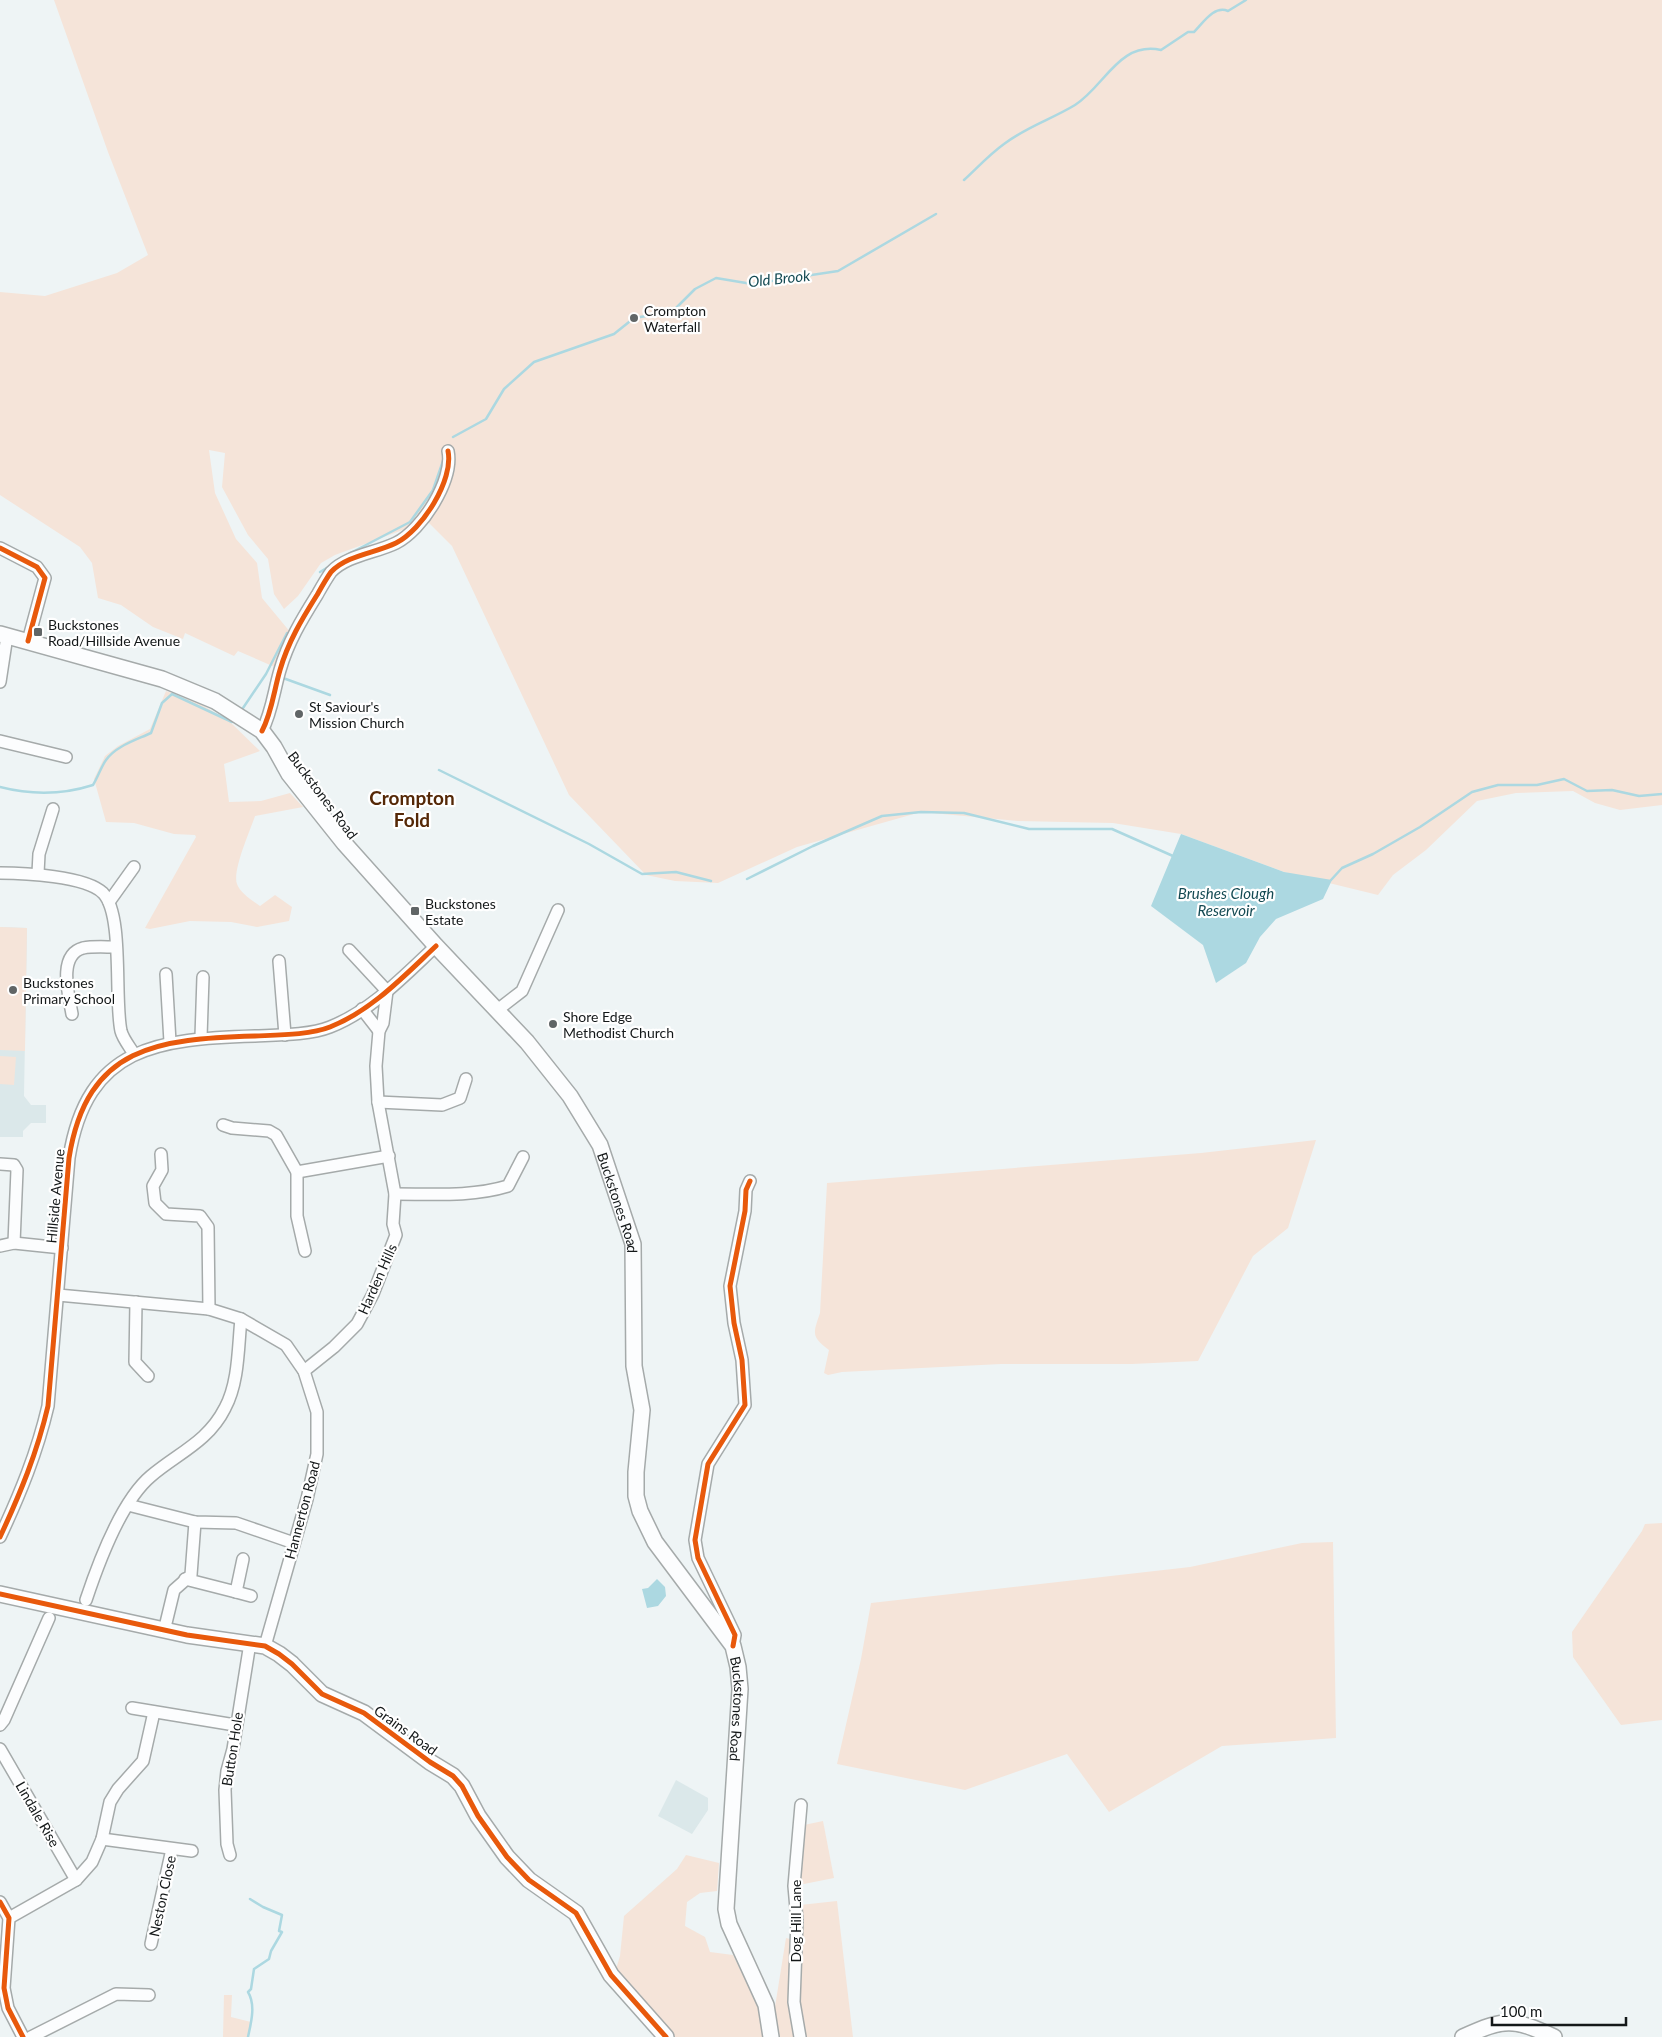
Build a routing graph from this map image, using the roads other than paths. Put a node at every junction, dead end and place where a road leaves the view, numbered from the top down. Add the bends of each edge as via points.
1 (448, 452) dead end
2 (0, 548) edge
3 (4, 635) edge
4 (28, 641) junction
5 (0, 682) edge
6 (262, 731) junction
7 (0, 741) edge
8 (66, 757) dead end
9 (53, 809) dead end
10 (134, 867) dead end
11 (0, 873) edge
12 (38, 873) junction
13 (109, 902) junction
14 (558, 910) dead end
15 (436, 946) junction
16 (115, 947) junction
17 (349, 950) dead end
18 (279, 961) dead end
19 (166, 974) dead end
20 (203, 977) dead end
21 (387, 991) junction
22 (362, 1010) junction
23 (496, 1011) junction
24 (72, 1014) dead end
25 (378, 1030) junction
26 (284, 1035) junction
27 (201, 1037) junction
28 (170, 1042) junction
29 (134, 1054) junction
30 (466, 1079) dead end
31 (378, 1102) junction
32 (223, 1125) dead end
33 (160, 1154) dead end
34 (389, 1156) junction
35 (523, 1157) dead end
36 (0, 1164) edge
37 (297, 1172) junction
38 (750, 1181) dead end
39 (395, 1194) junction
40 (14, 1243) junction
41 (0, 1246) edge
42 (62, 1248) junction
43 (305, 1252) dead end
44 (58, 1295) junction
45 (136, 1302) junction
46 (209, 1309) junction
47 (241, 1319) junction
48 (304, 1371) junction
49 (148, 1376) dead end
50 (128, 1505) junction
51 (195, 1522) junction
52 (0, 1537) edge
53 (294, 1543) junction
54 (243, 1558) dead end
55 (185, 1579) junction
56 (236, 1592) junction
57 (0, 1594) edge
58 (251, 1596) dead end
59 (86, 1600) dead end
60 (49, 1618) dead end
61 (166, 1623) dead end
62 (257, 1644) junction
63 (733, 1646) junction
64 (132, 1708) dead end
65 (154, 1712) junction
66 (0, 1724) edge
67 (235, 1726) junction
68 (0, 1749) edge
69 (801, 1805) dead end
70 (102, 1839) junction
71 (172, 1849) junction
72 (192, 1851) dead end
73 (230, 1855) dead end
74 (76, 1880) junction
75 (0, 1902) edge
76 (9, 1918) junction
77 (151, 1944) dead end
78 (149, 1995) dead end
79 (23, 2037) edge
80 (30, 2037) edge
81 (666, 2037) edge
82 (771, 2037) edge
83 (800, 2037) edge
84 (1463, 2037) edge
85 (1554, 2037) edge

1 - 6 street via 446,481 425,516 408,535 397,543 340,564 331,573 294,632
2 - 4 street via 36,567 45,578
3 - 4 main road, Buckstones Road
3 - 5 street
4 - 6 main road, Buckstones Road via 185,688 215,701
6 - 15 main road, Buckstones Road via 331,827
7 - 8 street
9 - 12 street
10 - 13 street
11 - 12 street
12 - 13 street via 92,886
13 - 16 street via 116,933
14 - 23 street via 522,991
15 - 21 street, Hillside Avenue
15 - 23 main road, Buckstones Road
16 - 24 street via 81,949 72,957 67,973
16 - 29 street via 121,1033
17 - 21 street
18 - 26 street
19 - 28 street
20 - 27 street
21 - 22 street, Hillside Avenue
21 - 25 street, Harden Hills via 383,1023
22 - 25 street
22 - 26 street, Hillside Avenue via 330,1028
23 - 63 main road, Buckstones Road via 527,1042 585,1118 600,1145 633,1244 634,1366 642,1410 636,1496 655,1542
25 - 31 street, Harden Hills
26 - 27 street, Hillside Avenue
27 - 28 street, Hillside Avenue
28 - 29 street, Hillside Avenue
29 - 42 street, Hillside Avenue via 117,1065 95,1087 78,1120 69,1158
30 - 31 street via 460,1098 442,1105
31 - 34 street, Harden Hills
32 - 37 street via 276,1135
33 - 46 street via 162,1170 153,1186 155,1203 166,1214 200,1216 208,1226
34 - 37 street
34 - 39 street, Harden Hills
35 - 39 street via 508,1186 492,1191
36 - 40 street via 14,1165 17,1170
37 - 43 street via 297,1216
38 - 63 street via 730,1286 742,1360 744,1405 708,1464 695,1540 698,1558 735,1635
39 - 48 street, Harden Hills via 393,1224 396,1235 369,1301 356,1324 334,1348
40 - 41 street
40 - 42 street
42 - 44 street, Hillside Avenue
44 - 45 street, Hannerton Road
44 - 52 street, Hillside Avenue via 48,1406 39,1444
45 - 46 street, Hannerton Road
45 - 49 street via 135,1362
46 - 47 street, Hannerton Road
47 - 48 street, Hannerton Road via 286,1345
47 - 50 street via 234,1385 225,1408 202,1440 150,1477
48 - 53 street, Hannerton Road via 317,1412 317,1454
50 - 51 street
50 - 59 street via 100,1560
51 - 53 street via 236,1523
51 - 55 street via 191,1575
53 - 62 street, Hannerton Road
54 - 56 street
55 - 56 street
55 - 61 street via 174,1590
56 - 58 street
57 - 62 main road, Grains Road via 187,1635
60 - 66 street
62 - 67 street, Button Hole
62 - 81 main road, Grains Road via 292,1664 322,1694 364,1713 452,1776 462,1786 478,1816 507,1856 529,1880 576,1913 612,1975
63 - 82 main road, Buckstones Road via 740,1689 726,1909 729,1924 766,2005
64 - 65 street
65 - 67 street
65 - 70 street via 143,1761 110,1802
67 - 73 street, Button Hole via 225,1790
68 - 74 street, Lindale Rise
69 - 83 street, Dog Hill Lane via 794,1886 797,1920 794,2002
70 - 71 street
70 - 74 street via 92,1862
71 - 72 street
71 - 77 street, Neston Close
74 - 76 street
75 - 76 street
76 - 79 street via 4,1988 8,2008
78 - 80 street via 116,1994
84 - 85 main road via 1501,2022 1525,2023

